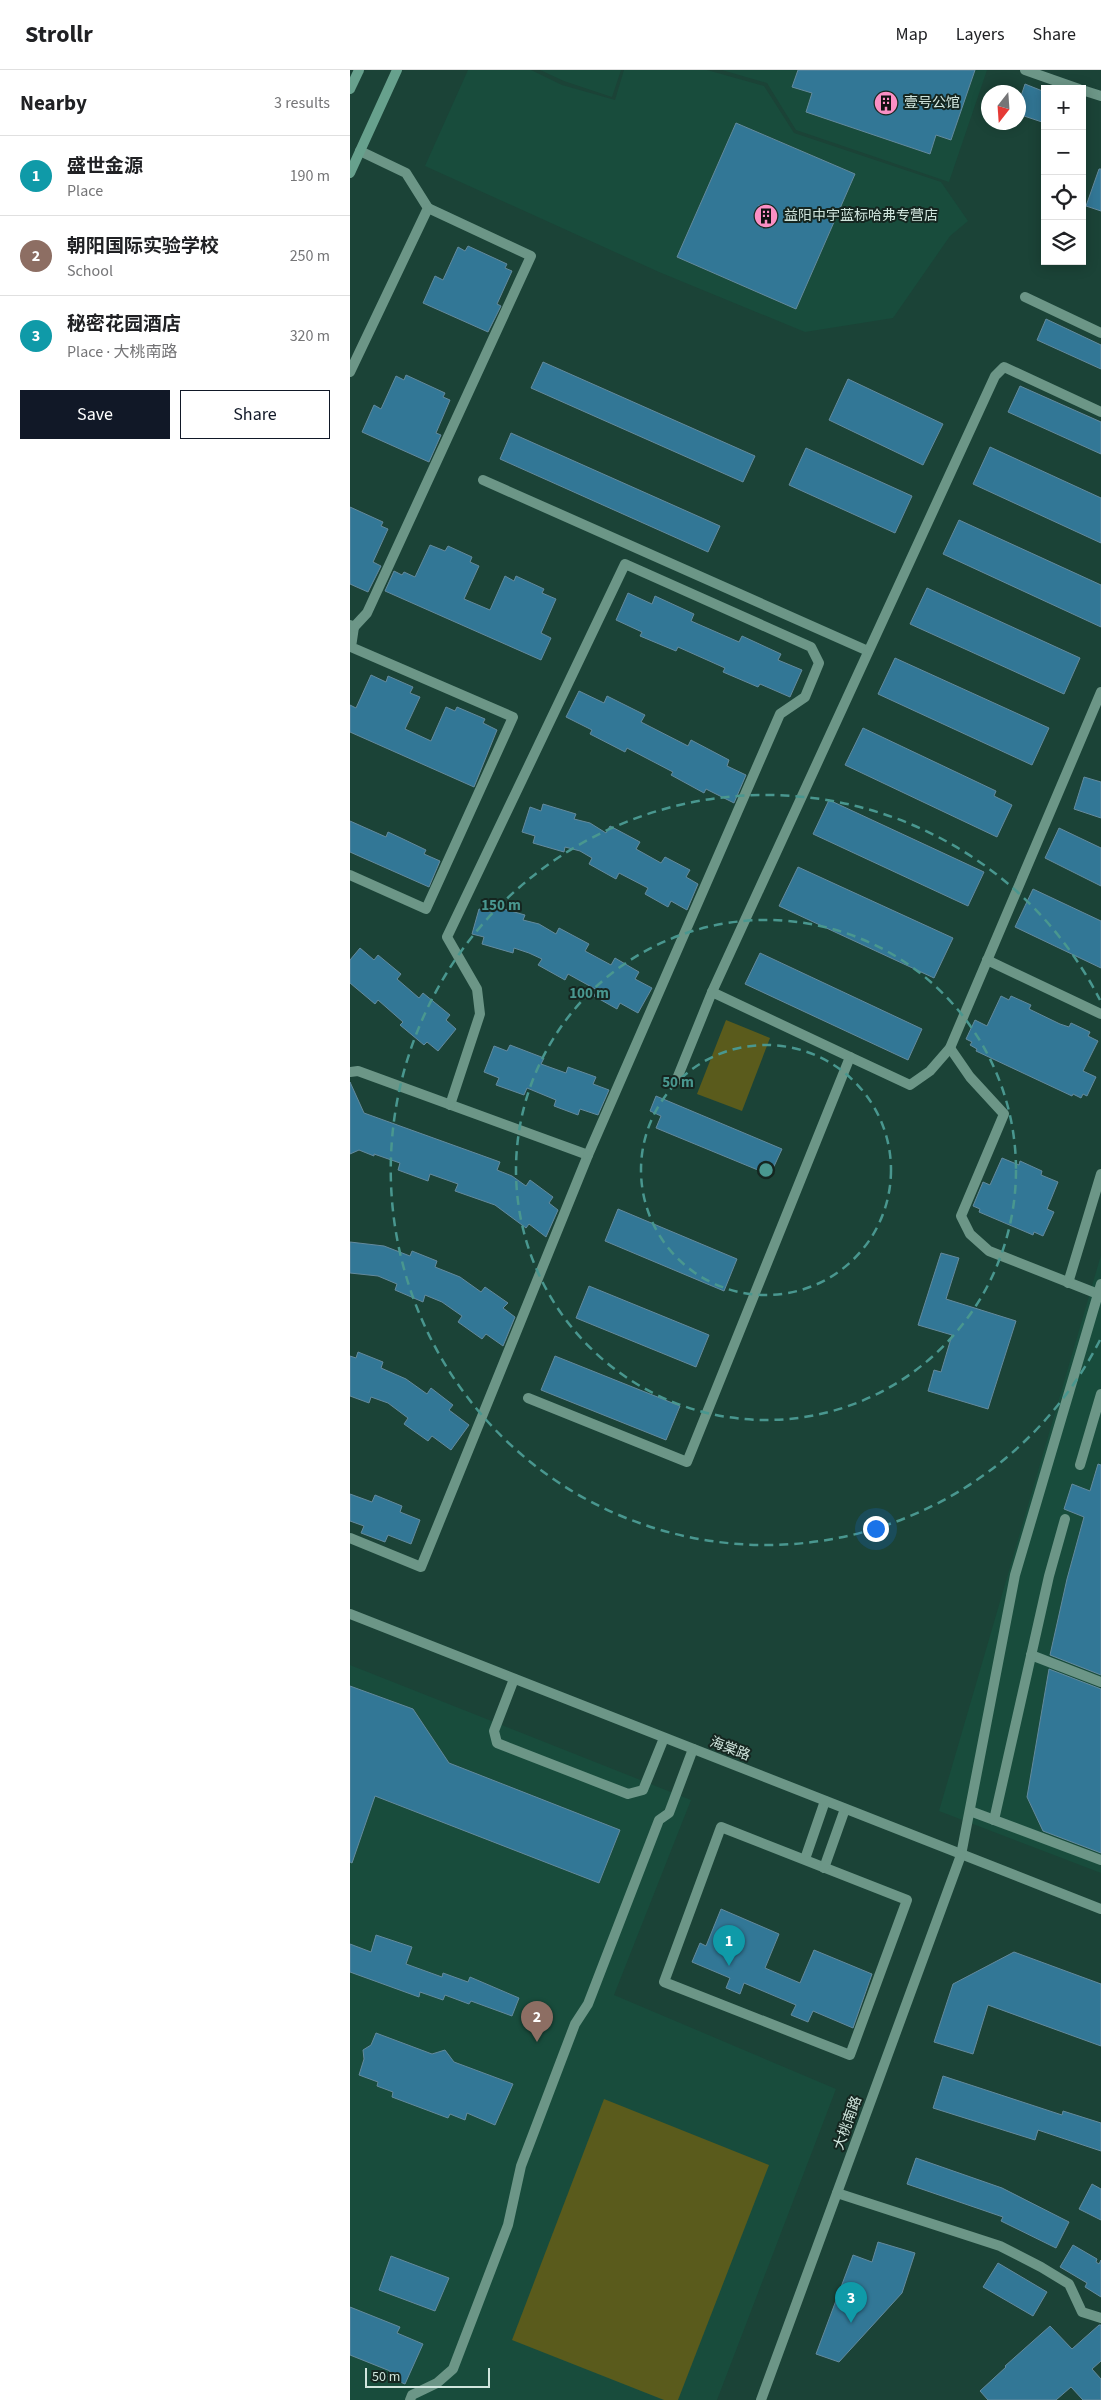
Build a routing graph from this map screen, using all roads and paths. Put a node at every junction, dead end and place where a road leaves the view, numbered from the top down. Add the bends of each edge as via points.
1 (359, 70) edge
2 (397, 70) edge
3 (1026, 70) edge
4 (1069, 85) edge
5 (350, 89) edge
6 (1086, 91) edge
7 (1101, 96) edge
8 (360, 151) junction
9 (350, 173) edge
10 (428, 208) junction
11 (1025, 297) dead end
12 (1101, 333) edge
13 (350, 372) edge
14 (1101, 412) edge
15 (483, 480) dead end
16 (352, 626) edge
17 (868, 651) junction
18 (1101, 692) edge
19 (350, 876) edge
20 (987, 960) junction
21 (712, 992) junction
22 (1101, 1014) edge
23 (950, 1048) junction
24 (850, 1057) junction
25 (350, 1072) edge
26 (676, 1081) dead end
27 (450, 1105) junction
28 (588, 1155) junction
29 (1101, 1174) edge
30 (1068, 1282) junction
31 (1100, 1289) edge
32 (1101, 1394) edge
33 (528, 1398) dead end
34 (1080, 1466) dead end
35 (1065, 1519) dead end
36 (350, 1538) edge
37 (350, 1614) edge
38 (1031, 1654) junction
39 (514, 1678) junction
40 (1101, 1682) edge
41 (664, 1738) junction
42 (694, 1749) junction
43 (825, 1801) junction
44 (845, 1809) junction
45 (970, 1811) junction
46 (994, 1820) junction
47 (961, 1855) junction
48 (806, 1859) junction
49 (1101, 1860) edge
50 (824, 1868) junction
51 (1101, 1909) edge
52 (837, 2193) junction
53 (1101, 2318) edge
54 (410, 2400) edge
55 (761, 2400) edge

1 - 5 main road
2 - 8 main road
3 - 4 street
6 - 7 street
8 - 9 main road
8 - 10 street via 406,173
10 - 13 street
10 - 16 street via 532,256 367,613
11 - 12 street
14 - 17 street via 1004,367 995,376
15 - 17 street
16 - 19 street via 351,647 513,717 426,909
17 - 21 street
18 - 20 street
20 - 22 street
20 - 23 street
21 - 24 street
21 - 26 street
23 - 24 street via 930,1071 910,1085
23 - 30 street via 970,1077 1004,1114 961,1216 970,1234 989,1251
24 - 33 street via 687,1462
25 - 27 street via 358,1072
27 - 28 street
27 - 28 street via 480,1014 477,989 448,937 625,564 811,647 819,663 805,697 780,714
28 - 36 street via 421,1568
29 - 30 street
30 - 31 street
31 - 45 street, 大桃南路 via 1015,1575
32 - 34 street
35 - 38 street
37 - 39 street, 海棠路
38 - 40 street
38 - 46 street
39 - 41 street, 海棠路
39 - 41 street via 494,1731 497,1743 628,1794 643,1790
41 - 42 street, 海棠路
42 - 43 street, 海棠路
42 - 54 street via 669,1813 659,1820 588,2004 575,2024 521,2166 508,2225 454,2369 437,2383 412,2395
43 - 44 street, 海棠路
43 - 48 street
44 - 47 street, 海棠路
44 - 50 street
45 - 46 street
45 - 47 street, 大桃南路
46 - 49 street
47 - 51 street, 海棠路
47 - 52 street, 大桃南路
48 - 50 street
48 - 50 street via 721,1827 664,1982 850,2056 907,1900
52 - 53 street via 1000,2246 1069,2284 1082,2312
52 - 55 street, 大桃南路

